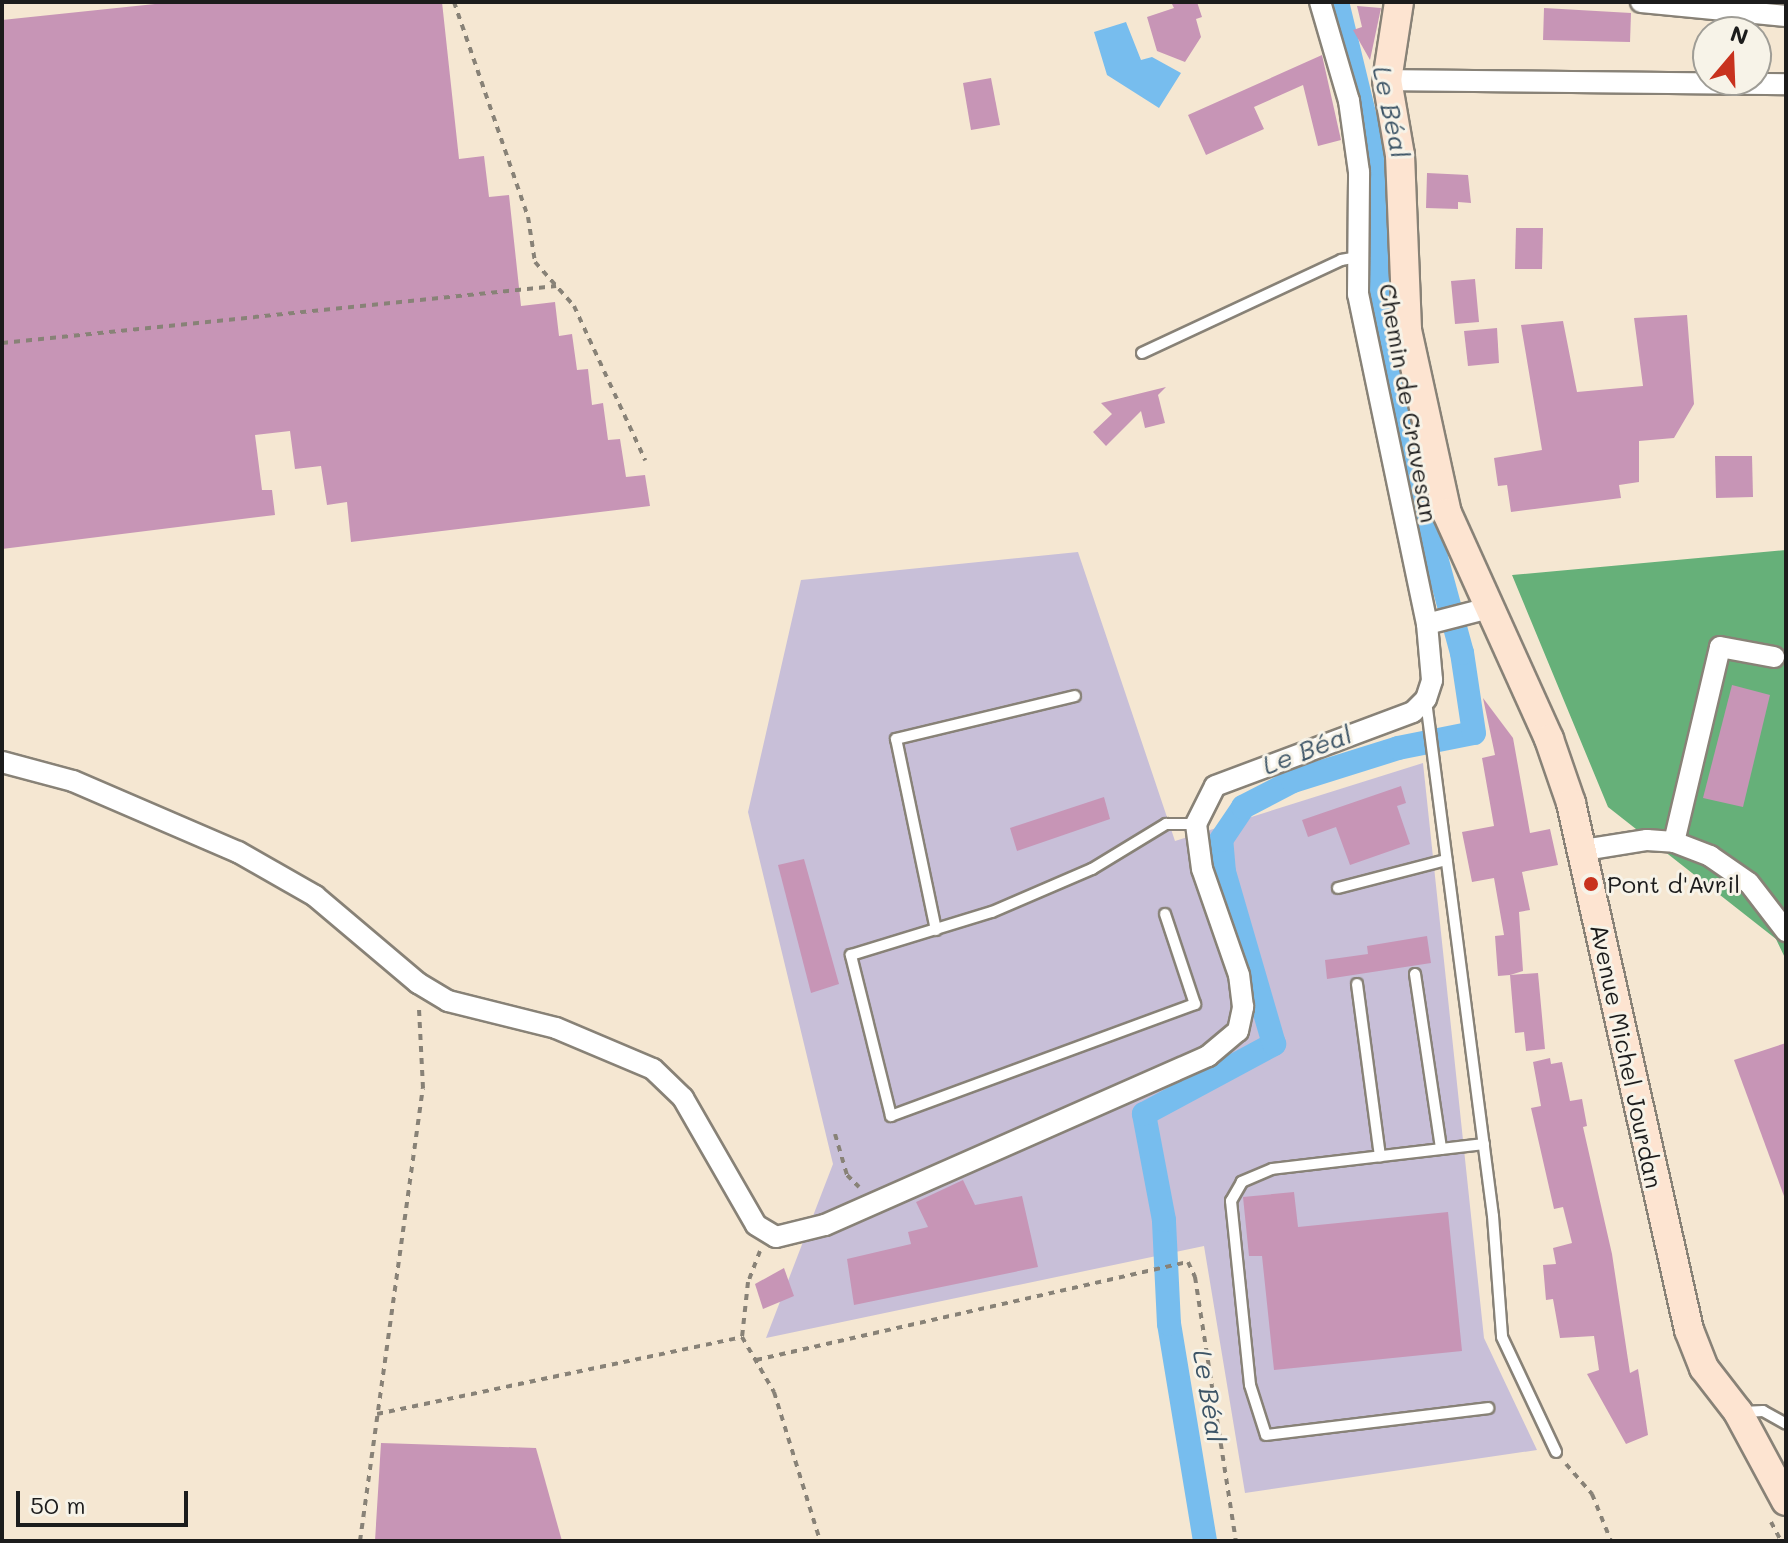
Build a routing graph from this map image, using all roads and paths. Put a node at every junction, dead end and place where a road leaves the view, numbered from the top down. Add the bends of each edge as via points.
1 (454, 2) edge
2 (1320, 2) edge
3 (1399, 2) edge
4 (1641, 2) edge
5 (1786, 16) edge
6 (1387, 80) junction
7 (1786, 84) edge
8 (1361, 256) junction
9 (556, 286) junction
10 (2, 343) edge
11 (1142, 353) dead end
12 (645, 460) dead end
13 (1477, 611) junction
14 (1432, 621) junction
15 (1774, 657) dead end
16 (1075, 696) dead end
17 (1426, 699) junction
18 (2, 762) edge
19 (1196, 824) junction
20 (1674, 842) junction
21 (1584, 850) junction
22 (1446, 860) junction
23 (1338, 888) dead end
24 (1165, 914) dead end
25 (936, 930) junction
26 (1786, 931) edge
27 (1415, 974) dead end
28 (418, 983) junction
29 (1357, 984) dead end
30 (835, 1134) dead end
31 (1484, 1144) junction
32 (1441, 1149) junction
33 (1380, 1156) junction
34 (872, 1201) junction
35 (767, 1234) junction
36 (742, 1337) junction
37 (756, 1360) junction
38 (1488, 1408) dead end
39 (1738, 1412) junction
40 (377, 1414) junction
41 (1786, 1424) edge
42 (1556, 1452) joint
43 (1781, 1498) edge
44 (360, 1541) edge
45 (820, 1541) edge
46 (1236, 1541) edge
47 (1611, 1541) edge
48 (1781, 1541) edge

1 - 9 path via 528,217 535,262
2 - 8 street, Chemin de Cravesan via 1349,101 1359,172
3 - 6 main road, Avenue Michel Jourdan
4 - 5 street
6 - 7 street
6 - 13 main road, Avenue Michel Jourdan via 1400,155 1407,330 1447,513
8 - 11 lane via 1341,260
8 - 14 street, Chemin de Cravesan via 1358,294
9 - 10 path
9 - 12 path via 574,306
13 - 14 street
13 - 21 main road, Avenue Michel Jourdan via 1549,739
14 - 17 street, Chemin de Cravesan via 1432,680
15 - 20 street via 1720,647
16 - 25 lane via 896,739
17 - 19 street via 1413,712 1385,724 1215,786
17 - 22 lane
18 - 28 street via 73,781 238,852 315,896
19 - 25 lane via 1166,824 1092,869
19 - 34 street via 1202,869 1239,975 1243,1007 1238,1031 1208,1056
20 - 21 street
20 - 26 street via 1710,856 1749,883
21 - 39 main road, Avenue Michel Jourdan via 1677,1289 1704,1368
22 - 23 lane
22 - 31 lane
24 - 25 lane via 1195,1004 891,1116 851,955
27 - 32 lane
28 - 35 street via 448,1001 556,1028 653,1069 683,1098 746,1211
28 - 40 path via 423,1088
29 - 33 lane
30 - 34 path via 847,1175
31 - 32 lane
31 - 42 lane via 1502,1337
32 - 33 lane
33 - 38 lane via 1272,1169 1242,1182 1231,1201 1250,1385 1266,1435
34 - 35 street via 825,1225 785,1237
35 - 36 path via 748,1282
36 - 37 path
36 - 40 path
37 - 45 path via 774,1392
37 - 46 path via 1188,1262 1195,1277
39 - 41 lane via 1763,1411
39 - 43 main road, Avenue Michel Jourdan
40 - 44 path
42 - 47 path via 1592,1494
43 - 48 path

